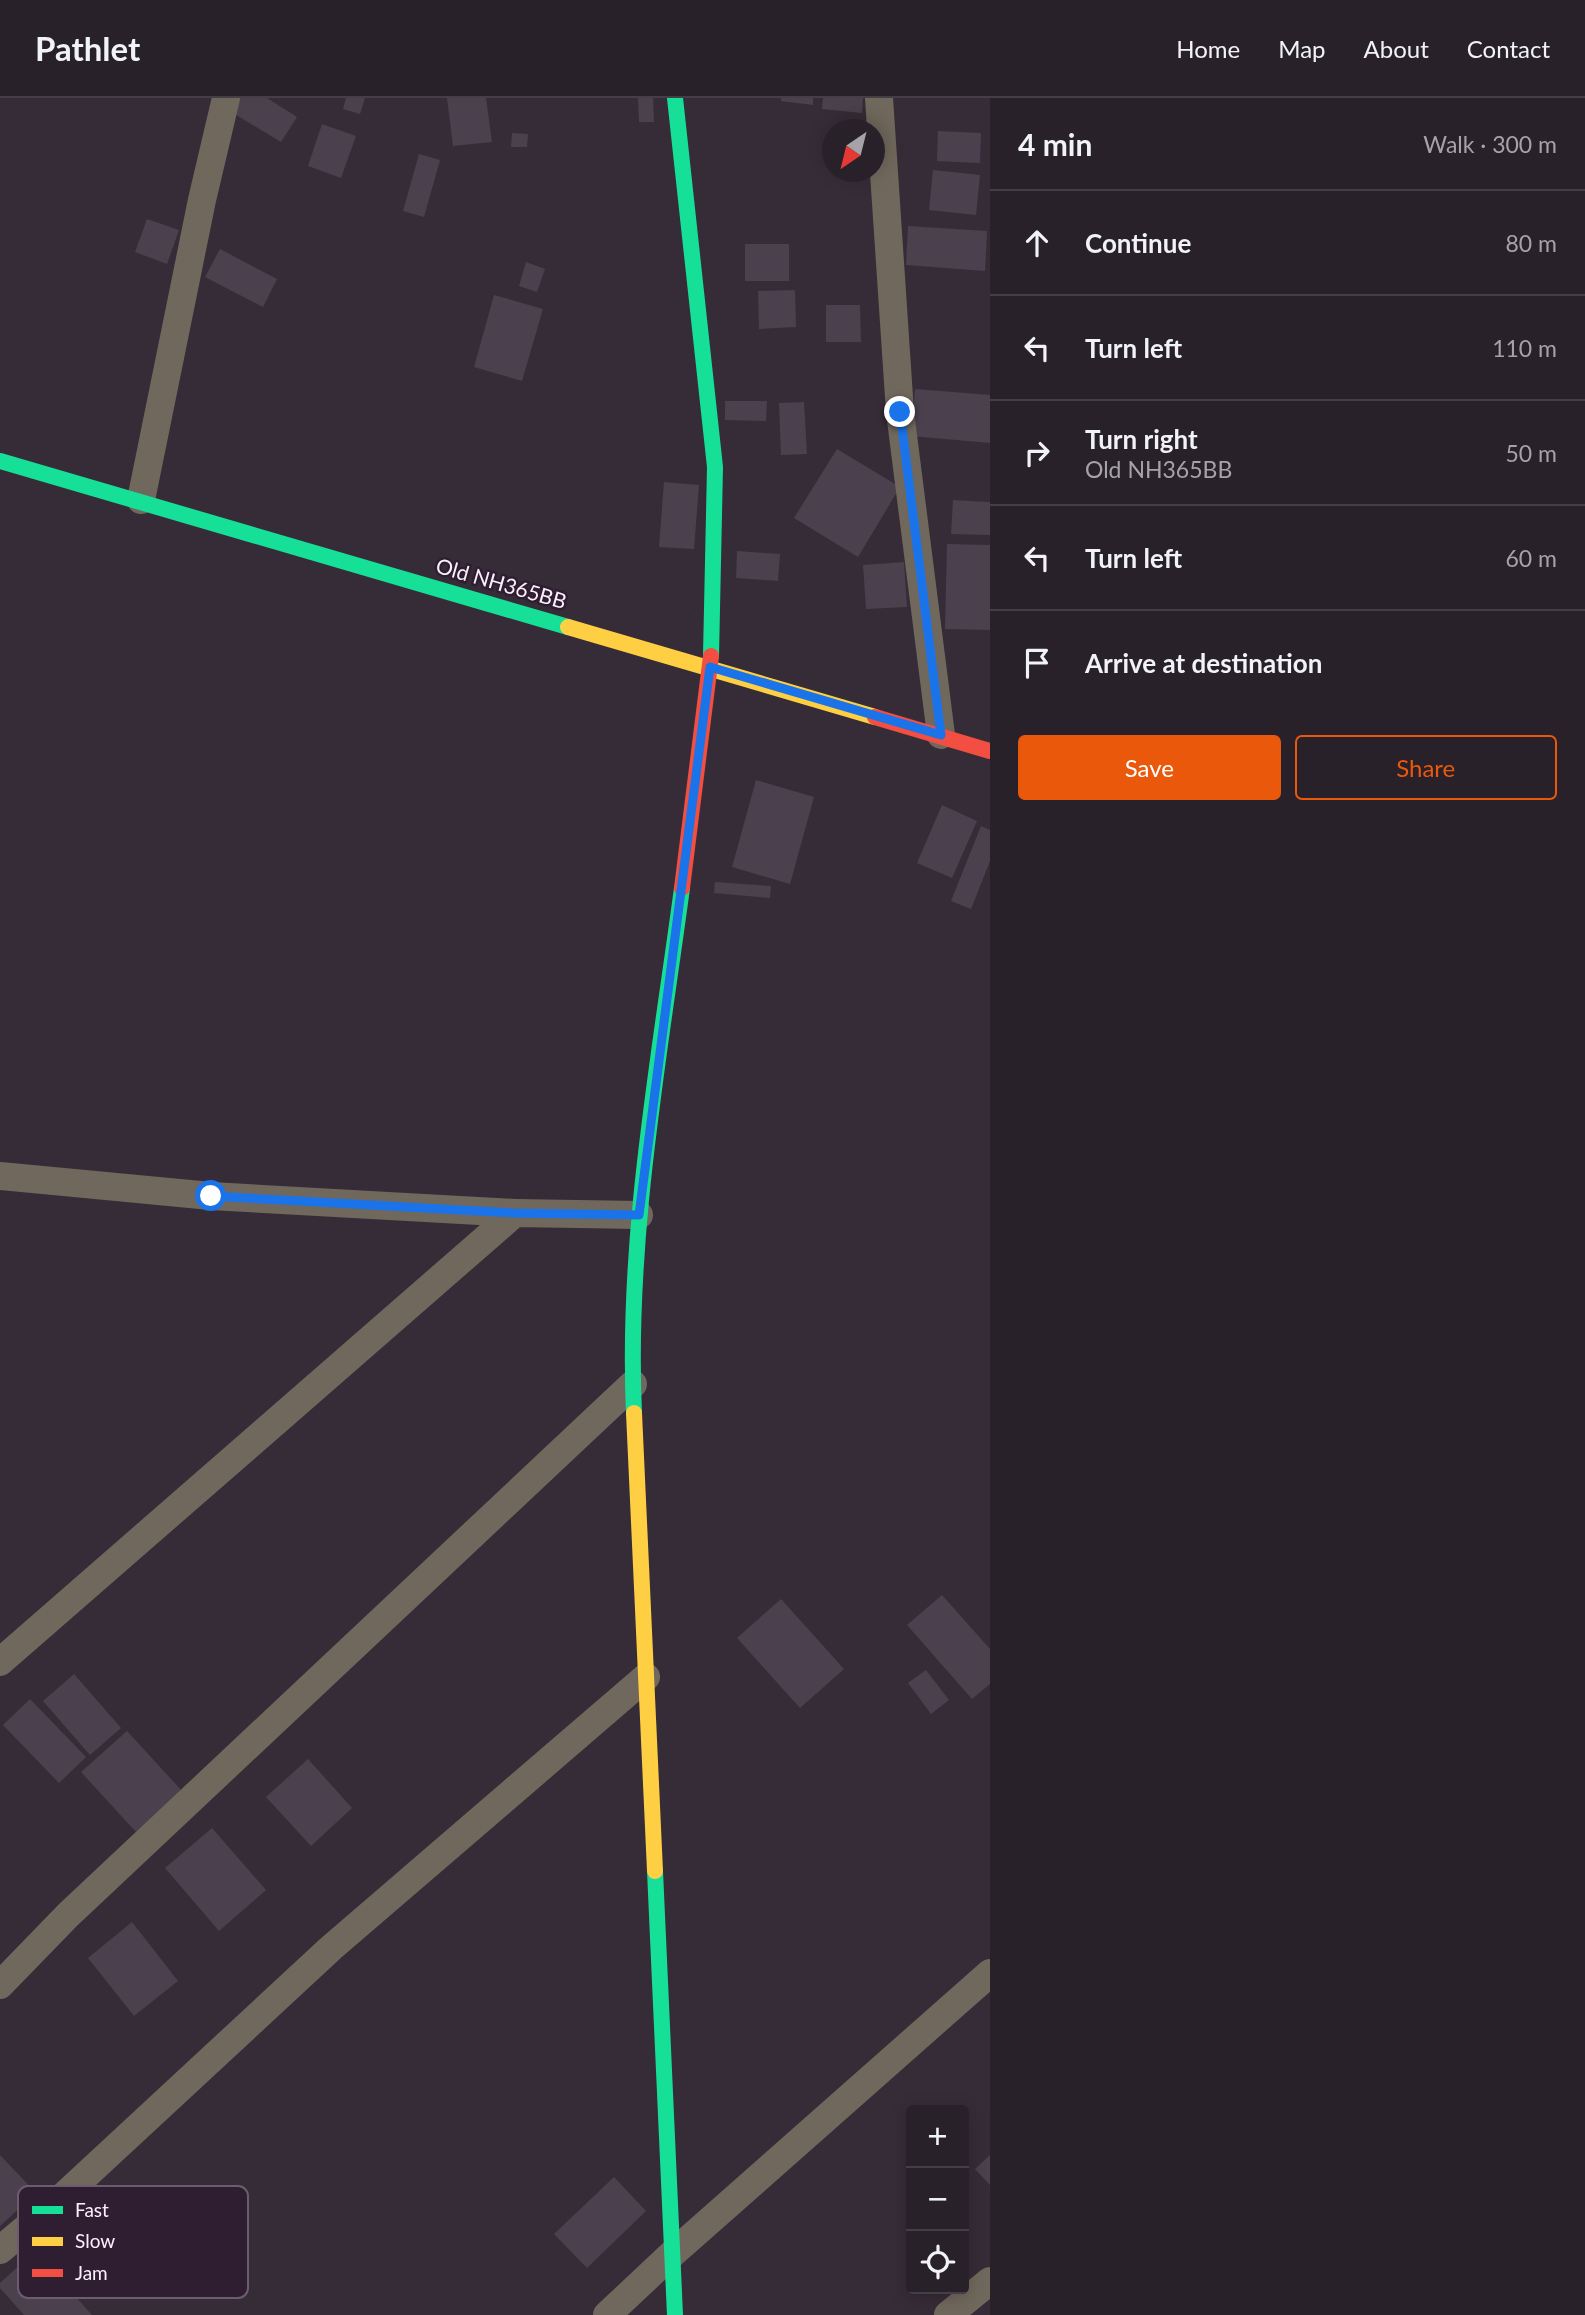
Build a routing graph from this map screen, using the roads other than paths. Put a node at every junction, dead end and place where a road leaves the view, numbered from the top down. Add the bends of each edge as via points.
1 (226, 98) edge
2 (675, 98) edge
3 (880, 98) edge
4 (0, 461) edge
5 (141, 500) junction
6 (710, 667) junction
7 (941, 735) junction
8 (990, 751) edge
9 (0, 1176) edge
10 (515, 1213) junction
11 (639, 1215) junction
12 (633, 1384) junction
13 (0, 1662) edge
14 (646, 1677) junction
15 (990, 1973) edge
16 (0, 1985) edge
17 (74, 2186) edge
18 (18, 2235) edge
19 (0, 2250) edge
20 (672, 2254) junction
21 (990, 2281) edge
22 (607, 2315) edge
23 (675, 2315) edge
24 (948, 2315) edge

1 - 5 street
2 - 6 street via 715,467
3 - 7 street via 900,412
4 - 5 street, Old NH365BB
5 - 6 street, Old NH365BB
6 - 7 street, Old NH365BB
6 - 11 street
7 - 8 street, Old NH365BB
9 - 10 street via 211,1196
10 - 11 street
10 - 13 street
11 - 12 street
12 - 14 street
12 - 16 street via 68,1915
14 - 17 street via 331,1948
14 - 20 street
15 - 20 street
18 - 19 street
20 - 22 street
20 - 23 street
21 - 24 street

